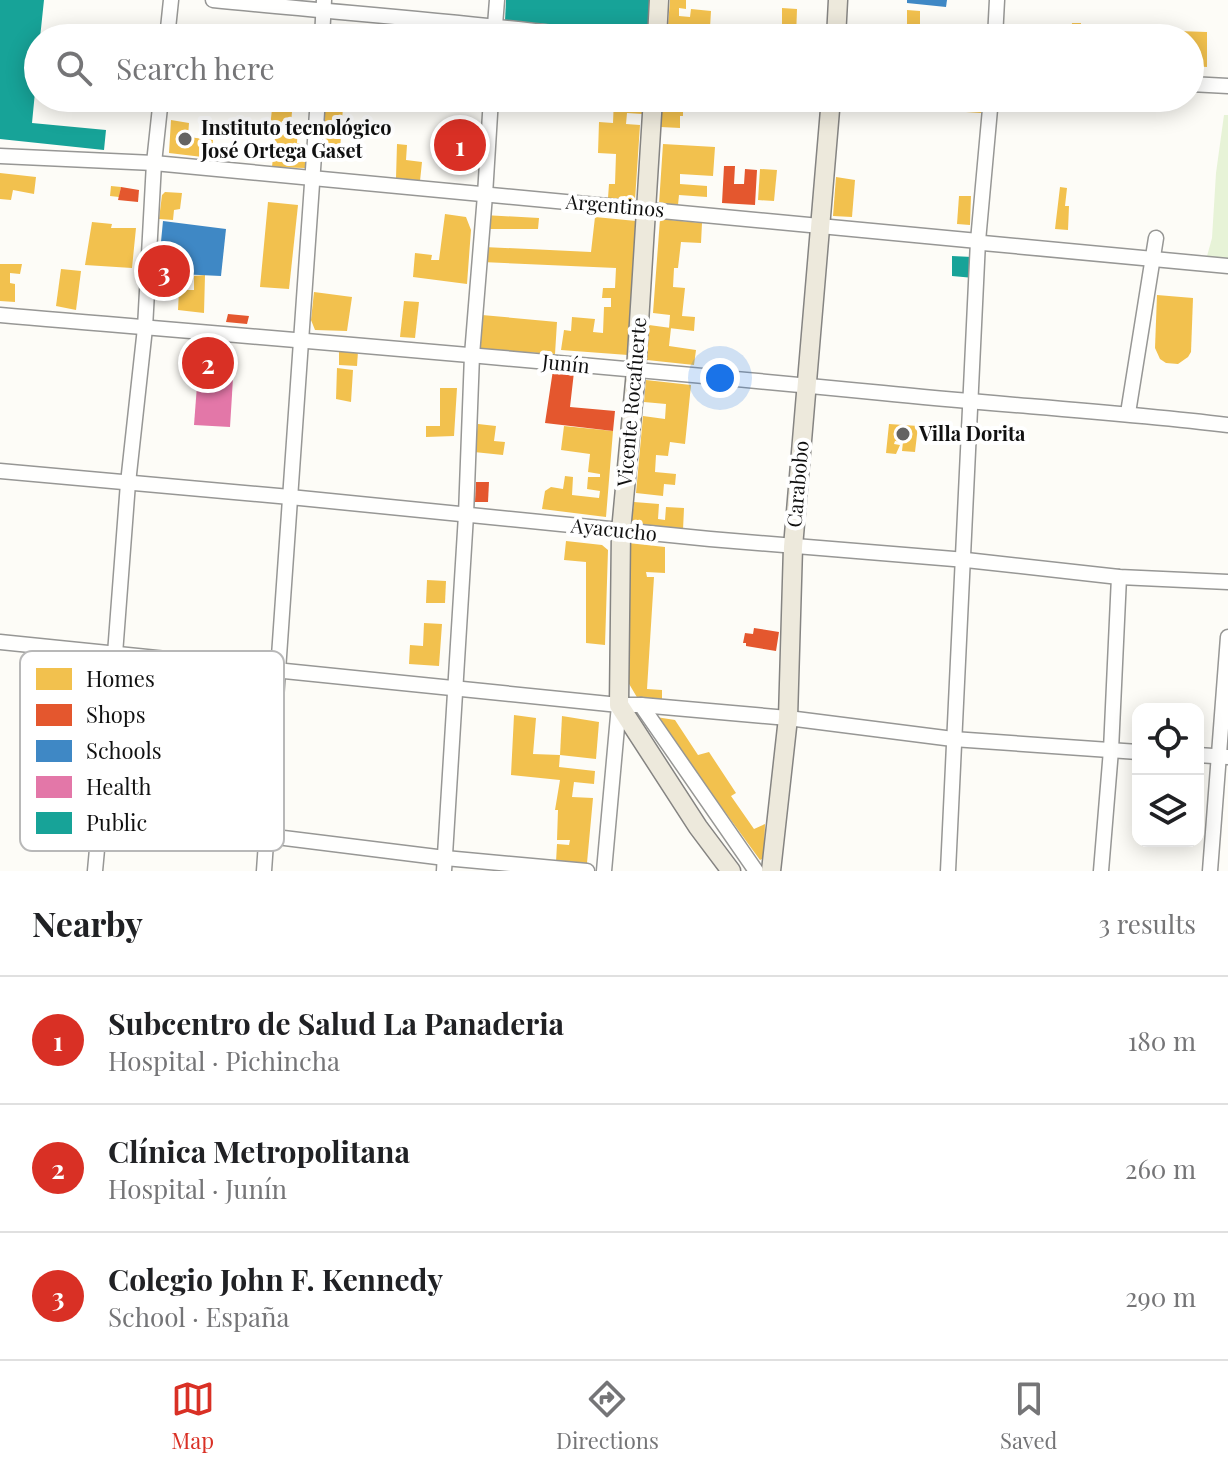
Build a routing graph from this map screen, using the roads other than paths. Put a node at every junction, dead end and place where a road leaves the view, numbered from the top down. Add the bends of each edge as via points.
1 (171, 0) edge
2 (213, 0) edge
3 (497, 0) edge
4 (659, 0) edge
5 (838, 0) edge
6 (997, 0) edge
7 (323, 6) edge
8 (168, 24) edge
9 (442, 24) edge
10 (496, 24) edge
11 (658, 24) edge
12 (837, 24) edge
13 (996, 24) edge
14 (1204, 85) edge
15 (1228, 86) edge
16 (159, 112) edge
17 (317, 112) edge
18 (490, 112) edge
19 (652, 112) edge
20 (830, 112) edge
21 (990, 112) edge
22 (0, 156) edge
23 (154, 163) junction
24 (313, 179) junction
25 (485, 195) junction
26 (647, 209) junction
27 (820, 224) junction
28 (1156, 238) dead end
29 (978, 241) junction
30 (1154, 259) junction
31 (1228, 266) edge
32 (0, 315) edge
33 (145, 328) junction
34 (300, 339) junction
35 (472, 355) junction
36 (636, 371) junction
37 (806, 385) junction
38 (971, 401) junction
39 (1128, 413) junction
40 (1228, 425) edge
41 (0, 471) edge
42 (128, 483) junction
43 (290, 497) junction
44 (466, 515) junction
45 (621, 531) junction
46 (793, 547) junction
47 (964, 560) junction
48 (1119, 577) junction
49 (1228, 582) edge
50 (1228, 637) edge
51 (0, 642) edge
52 (86, 651) edge
53 (115, 651) edge
54 (279, 651) edge
55 (284, 671) edge
56 (455, 689) junction
57 (619, 705) junction
58 (641, 705) junction
59 (788, 718) junction
60 (953, 739) junction
61 (1111, 750) junction
62 (1132, 752) edge
63 (1204, 755) edge
64 (1224, 757) edge
65 (284, 838) edge
66 (97, 851) edge
67 (266, 851) edge
68 (444, 865) edge
69 (95, 871) edge
70 (264, 871) edge
71 (587, 871) edge
72 (604, 871) edge
73 (731, 871) edge
74 (756, 871) edge
75 (771, 871) edge
76 (948, 871) edge
77 (1101, 871) edge
78 (1210, 871) edge

1 - 8 street
2 - 7 street
3 - 10 street
4 - 11 main road
5 - 12 main road
6 - 13 street
7 - 9 street
14 - 15 street
16 - 23 street
17 - 24 street
18 - 25 street
19 - 26 main road, Vicente Rocafuerte
20 - 27 main road, Carabobo
21 - 29 street
22 - 23 street, Argentinos
23 - 24 street, Argentinos
23 - 33 street
24 - 25 street, Argentinos
24 - 34 street
25 - 26 street, Argentinos
25 - 35 street
26 - 27 street, Argentinos
26 - 36 main road, Vicente Rocafuerte
27 - 29 street, Argentinos
27 - 37 main road, Carabobo
28 - 30 street
29 - 30 street, Argentinos
29 - 38 street
30 - 31 street, Argentinos
30 - 39 street
32 - 33 street, Junín
33 - 34 street, Junín
33 - 42 street
34 - 35 street, Junín
34 - 43 street
35 - 36 street, Junín
35 - 44 street
36 - 37 street, Junín
36 - 45 main road, Vicente Rocafuerte
37 - 38 street, Junín
37 - 46 main road, Carabobo
38 - 39 street, Junín
38 - 47 street
39 - 40 street, Junín
41 - 42 street, Ayacucho
42 - 43 street, Ayacucho
42 - 53 street
43 - 44 street, Ayacucho
43 - 54 street
44 - 45 street, Ayacucho
44 - 56 street
45 - 46 street, Ayacucho
45 - 57 main road, Vicente Rocafuerte
46 - 47 street, Ayacucho
46 - 59 main road, Carabobo
47 - 48 street, Ayacucho
47 - 60 street
48 - 49 street, Ayacucho
48 - 61 street
50 - 64 street
51 - 52 street
55 - 56 street
56 - 57 street
56 - 68 street
57 - 58 street
57 - 72 street
57 - 73 main road
58 - 59 street
58 - 74 street
59 - 60 street
59 - 75 main road, Carabobo
60 - 61 street
60 - 76 street
61 - 62 street
61 - 77 street
63 - 64 street
64 - 78 street
65 - 68 street
66 - 69 street
67 - 70 street
68 - 71 street

